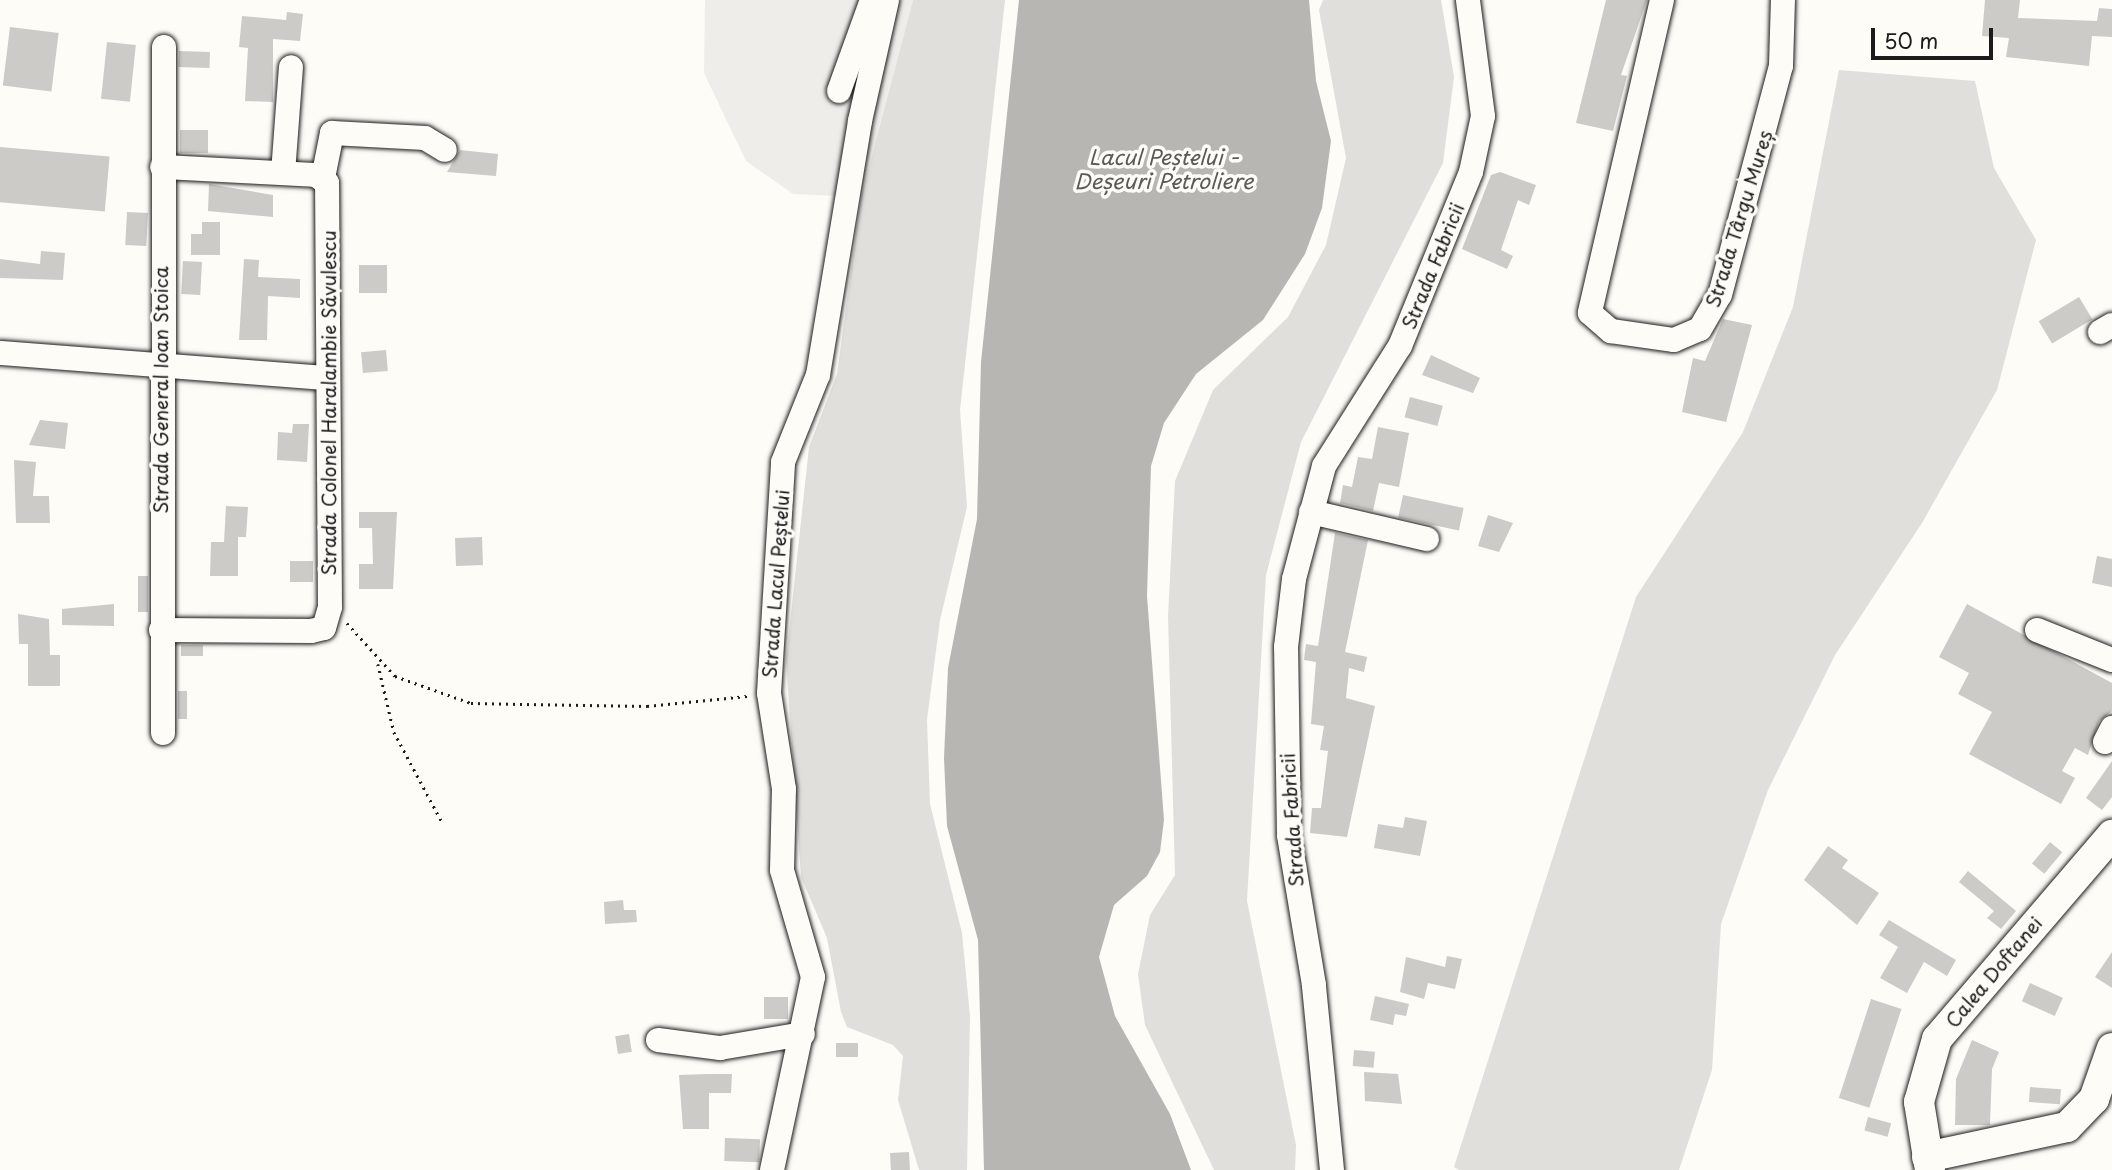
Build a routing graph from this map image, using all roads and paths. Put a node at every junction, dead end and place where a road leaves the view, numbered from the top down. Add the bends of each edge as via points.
1 (872, 0) edge
2 (887, 0) edge
3 (1468, 0) edge
4 (1662, 0) edge
5 (1783, 0) edge
6 (164, 47) dead end
7 (291, 68) dead end
8 (839, 90) dead end
9 (445, 150) dead end
10 (162, 167) junction
11 (284, 173) junction
12 (323, 178) junction
13 (0, 353) edge
14 (160, 365) junction
15 (326, 379) junction
16 (1311, 512) junction
17 (1427, 540) dead end
18 (330, 607) junction
19 (161, 630) junction
20 (2037, 630) dead end
21 (2112, 660) edge
22 (378, 664) junction
23 (769, 693) junction
24 (163, 733) dead end
25 (442, 822) dead end
26 (2112, 835) edge
27 (803, 1034) junction
28 (658, 1040) dead end
29 (2112, 1048) edge
30 (1929, 1163) edge
31 (772, 1170) edge
32 (1332, 1170) edge

1 - 8 street
2 - 23 street, Strada Lacul Peștelui via 818,374 783,462
3 - 16 street, Strada Fabricii via 1483,116 1471,172 1400,346 1332,450
4 - 5 street, Strada Târgu Mureș via 1590,313 1611,331 1674,340 1700,329 1720,295 1781,66
6 - 10 street, Strada General Ioan Stoica
7 - 11 street
9 - 12 street via 425,138 332,133
10 - 11 street
10 - 14 street, Strada General Ioan Stoica
11 - 12 street
12 - 15 street, Strada Colonel Haralambie Săvulescu via 329,191
13 - 14 street
14 - 15 street
14 - 19 street, Strada General Ioan Stoica
15 - 18 street, Strada Colonel Haralambie Săvulescu
16 - 17 street
16 - 32 street, Strada Fabricii via 1294,579 1286,647 1289,835 1314,985
18 - 19 street via 324,628 311,631
18 - 22 path
19 - 24 street, Strada General Ioan Stoica
20 - 21 street
22 - 23 path via 435,692 490,704 647,706
22 - 25 path via 394,732
23 - 27 street, Strada Lacul Peștelui via 784,789 782,870 811,953
26 - 30 main road, Calea Doftanei via 1937,1040 1921,1085
27 - 28 street via 720,1048
27 - 31 street, Strada Lacul Peștelui
29 - 30 main road via 2094,1099 2067,1127

